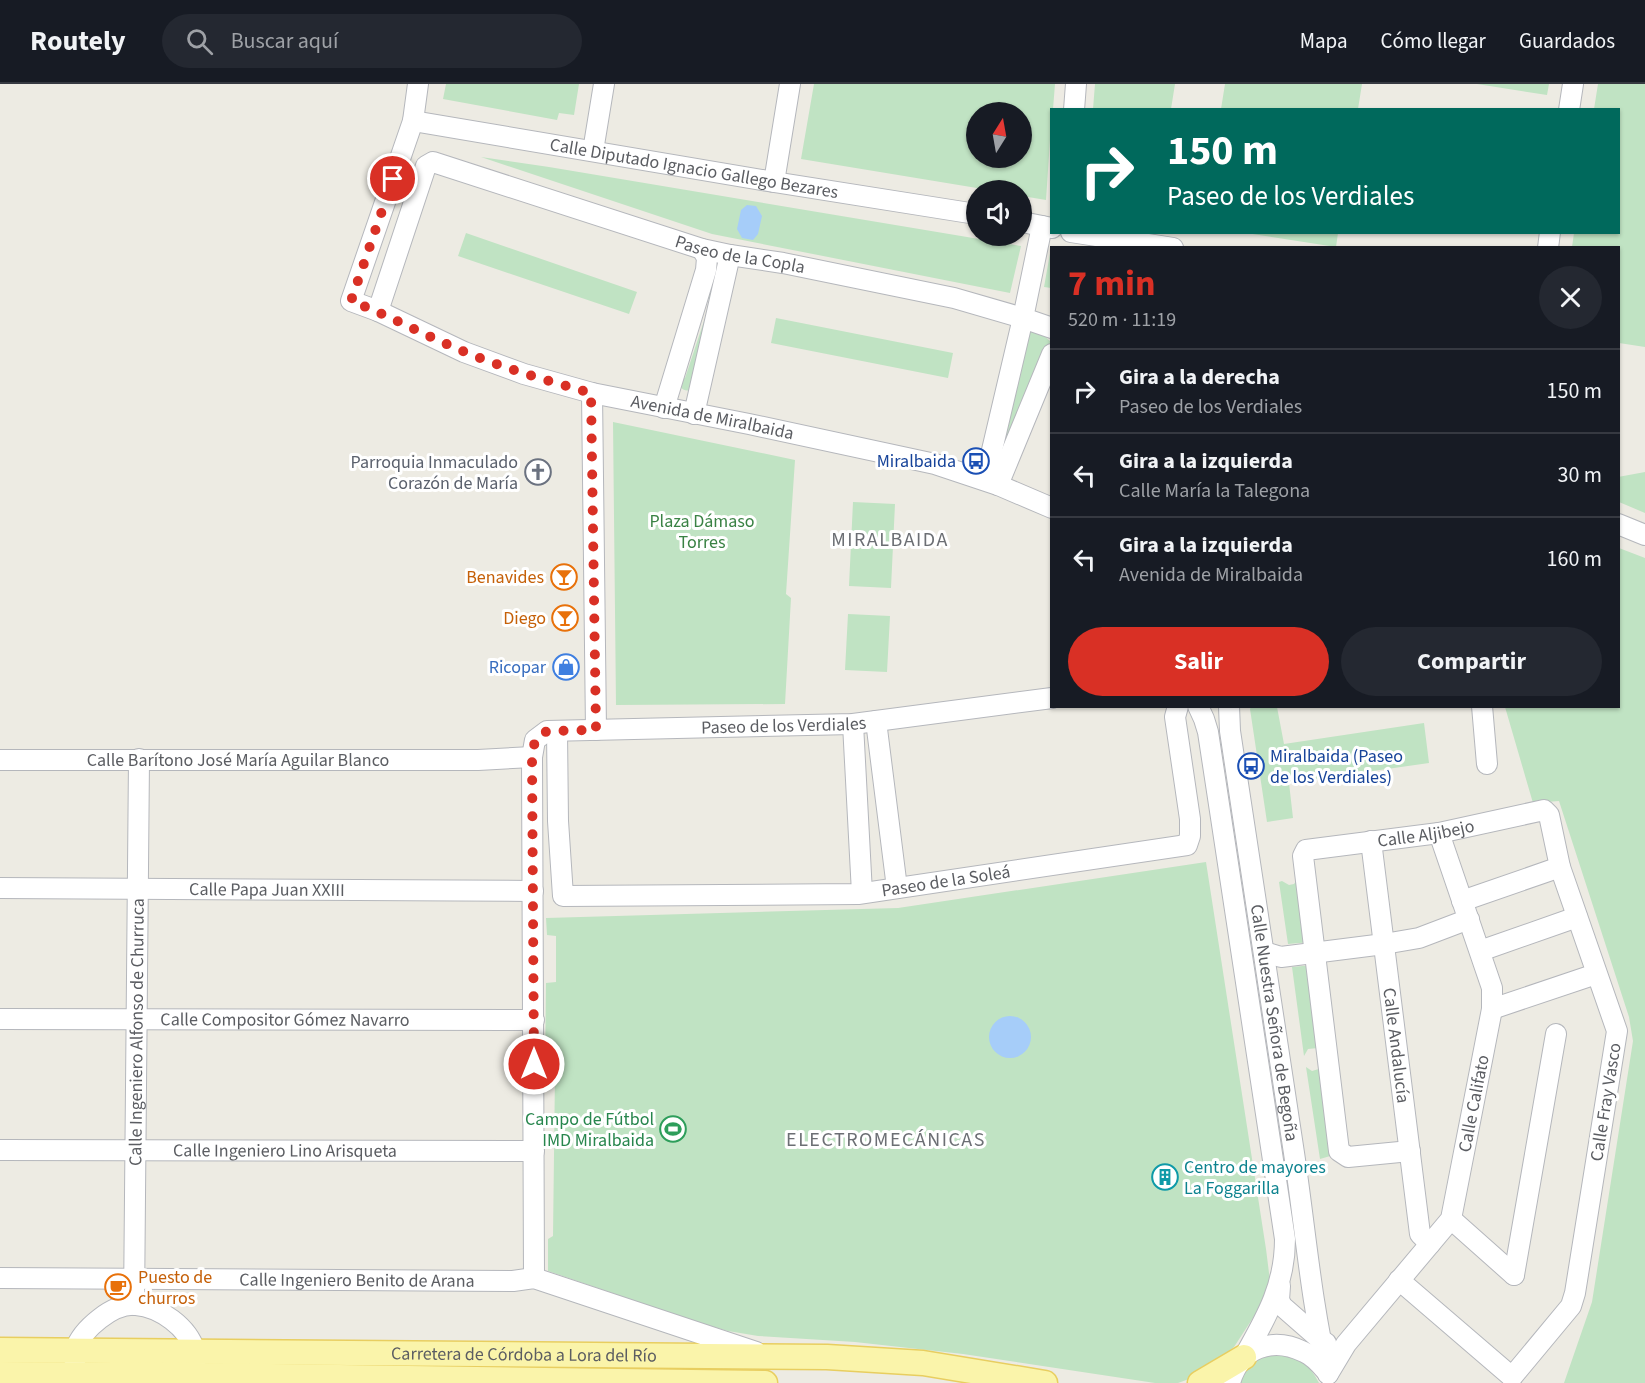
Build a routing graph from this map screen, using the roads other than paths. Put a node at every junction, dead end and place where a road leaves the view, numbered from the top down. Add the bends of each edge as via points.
1 (418, 84) edge
2 (603, 84) edge
3 (790, 84) edge
4 (1076, 84) edge
5 (1574, 84) edge
6 (1074, 108) edge
7 (1569, 108) edge
8 (413, 121) junction
9 (592, 152) junction
10 (774, 182) junction
11 (966, 212) edge
12 (1032, 224) edge
13 (1047, 227) edge
14 (1075, 236) edge
15 (1157, 246) edge
16 (702, 249) junction
17 (730, 255) junction
18 (706, 270) junction
19 (725, 276) junction
20 (378, 311) junction
21 (1023, 318) junction
22 (1050, 327) edge
23 (1050, 358) edge
24 (591, 393) junction
25 (664, 408) junction
26 (694, 414) junction
27 (991, 482) junction
28 (1050, 507) edge
29 (1620, 525) edge
30 (1645, 535) edge
31 (1050, 698) edge
32 (1177, 708) edge
33 (1198, 708) edge
34 (1229, 708) edge
35 (1482, 708) edge
36 (876, 721) junction
37 (853, 724) junction
38 (596, 730) junction
39 (557, 731) junction
40 (532, 757) junction
41 (139, 759) junction
42 (0, 760) edge
43 (1487, 764) dead end
44 (1544, 810) joint
45 (1439, 832) junction
46 (1371, 841) junction
47 (1560, 867) junction
48 (0, 888) edge
49 (897, 888) junction
50 (138, 889) junction
51 (533, 891) junction
52 (862, 893) junction
53 (1466, 910) junction
54 (1577, 917) junction
55 (1384, 944) junction
56 (1480, 951) junction
57 (1264, 952) junction
58 (1315, 953) junction
59 (1596, 974) junction
60 (1492, 1009) junction
61 (0, 1019) edge
62 (137, 1020) junction
63 (534, 1020) junction
64 (1556, 1034) dead end
65 (0, 1150) edge
66 (135, 1150) junction
67 (534, 1151) junction
68 (1410, 1151) junction
69 (1451, 1220) junction
70 (1430, 1244) junction
71 (0, 1278) edge
72 (534, 1278) junction
73 (134, 1279) junction
74 (1281, 1280) junction
75 (1399, 1281) junction
76 (1314, 1297) junction
77 (134, 1305) junction
78 (1288, 1311) junction
79 (1322, 1341) junction
80 (1347, 1344) junction
81 (0, 1350) edge
82 (1244, 1357) junction
83 (773, 1358) junction
84 (77, 1369) edge
85 (193, 1370) edge
86 (0, 1374) edge
87 (1331, 1378) edge
88 (1513, 1380) edge
89 (765, 1383) edge
90 (1045, 1383) edge
91 (1200, 1383) edge
92 (1230, 1383) edge

1 - 8 street
2 - 9 street
3 - 10 street
4 - 6 street
5 - 7 street
8 - 9 street, Calle Diputado Ignacio Gallego Bezares
8 - 20 street, Avenida de Miralbaida via 351,301
9 - 10 street, Calle Diputado Ignacio Gallego Bezares
10 - 11 street, Calle Diputado Ignacio Gallego Bezares
12 - 13 street
13 - 21 street
14 - 15 street
16 - 17 street, Paseo de la Copla
16 - 18 street via 707,258
16 - 20 street, Paseo de la Copla via 433,162 426,166
17 - 19 street
17 - 21 street, Paseo de la Copla via 954,298
18 - 19 street via 718,264
18 - 25 street
19 - 26 street
20 - 24 street, Avenida de Miralbaida via 464,352
21 - 22 street, Paseo de la Copla
21 - 27 street
23 - 27 street
24 - 25 street, Avenida de Miralbaida
24 - 38 street
25 - 26 street, Avenida de Miralbaida
26 - 27 street, Avenida de Miralbaida via 935,464
27 - 28 street, Avenida de Miralbaida
29 - 30 street
31 - 36 street, Paseo de los Verdiales
32 - 49 street, Paseo de la Soleá via 1175,717 1190,819 1187,845
33 - 74 street, Calle Nuestra Señora de Begoña via 1208,732 1285,1239
34 - 57 street, Calle Nuestra Señora de Begoña
35 - 43 street
36 - 37 street, Paseo de los Verdiales
36 - 49 street
37 - 38 street, Paseo de los Verdiales
37 - 52 street
38 - 39 street, Paseo de los Verdiales
39 - 40 street, Paseo de los Verdiales via 547,731 535,740
39 - 52 street, Paseo de la Soleá via 563,896
40 - 41 street, Calle Barítono José María Aguilar Blanco
40 - 51 street
41 - 42 street, Calle Barítono José María Aguilar Blanco
41 - 50 street, Calle Ingeniero Alfonso de Churruca
44 - 45 street, Calle Aljibejo
44 - 47 street, Calle Fray Vasco via 1549,815
45 - 46 street, Calle Aljibejo
45 - 53 street, Calle Califato
46 - 55 street, Calle Andalucía
46 - 58 street, Calle Aljibejo via 1306,850 1303,856
47 - 53 street
47 - 54 street, Calle Fray Vasco
48 - 50 street, Calle Papa Juan XXIII
49 - 52 street, Paseo de la Soleá
50 - 51 street, Calle Papa Juan XXIII
50 - 62 street, Calle Ingeniero Alfonso de Churruca
51 - 63 street
53 - 55 street via 1419,938
53 - 56 street, Calle Califato
54 - 56 street
54 - 59 street, Calle Fray Vasco
55 - 58 street
55 - 68 street, Calle Andalucía
56 - 60 street, Calle Califato via 1492,988
57 - 58 street via 1281,957
57 - 76 street, Calle Nuestra Señora de Begoña
58 - 68 street via 1339,1151 1348,1157
59 - 60 street
59 - 88 street, Calle Fray Vasco via 1617,1031 1575,1293 1571,1306
60 - 69 street, Calle Califato
61 - 62 street, Calle Compositor Gómez Navarro
62 - 63 street, Calle Compositor Gómez Navarro
62 - 66 street, Calle Ingeniero Alfonso de Churruca
63 - 67 street
64 - 69 street via 1514,1275
65 - 66 street, Calle Ingeniero Lino Arisqueta
66 - 67 street, Calle Ingeniero Lino Arisqueta
66 - 73 street, Calle Ingeniero Alfonso de Churruca
67 - 72 street
68 - 70 street, Calle Andalucía via 1420,1234
69 - 70 street
70 - 75 street
71 - 73 street, Calle Ingeniero Benito de Arana
72 - 73 street, Calle Ingeniero Benito de Arana
72 - 83 street
73 - 77 street, Calle Ingeniero Alfonso de Churruca
74 - 78 street via 1279,1300
74 - 82 street, Calle Nuestra Señora de Begoña via 1270,1310
75 - 80 street
75 - 88 street
76 - 78 street via 1303,1312
76 - 79 street, Calle Nuestra Señora de Begoña
77 - 84 street via 111,1310 88,1329
77 - 85 street via 156,1310 183,1330
78 - 79 street
79 - 80 street
79 - 87 street, Calle Nuestra Señora de Begoña
80 - 87 street
81 - 84 main road, Carretera de Córdoba a Lora del Río
82 - 87 street via 1265,1347 1284,1346 1305,1352
82 - 91 main road
82 - 92 street, Calle Nuestra Señora de Begoña
83 - 85 main road, Carretera de Córdoba a Lora del Río
83 - 90 main road, Carretera de Córdoba a Lora del Río via 905,1362
84 - 85 main road, Carretera de Córdoba a Lora del Río
84 - 86 main road, Carretera de Córdoba a Lora del Río
85 - 89 main road, Carretera de Córdoba a Lora del Río

